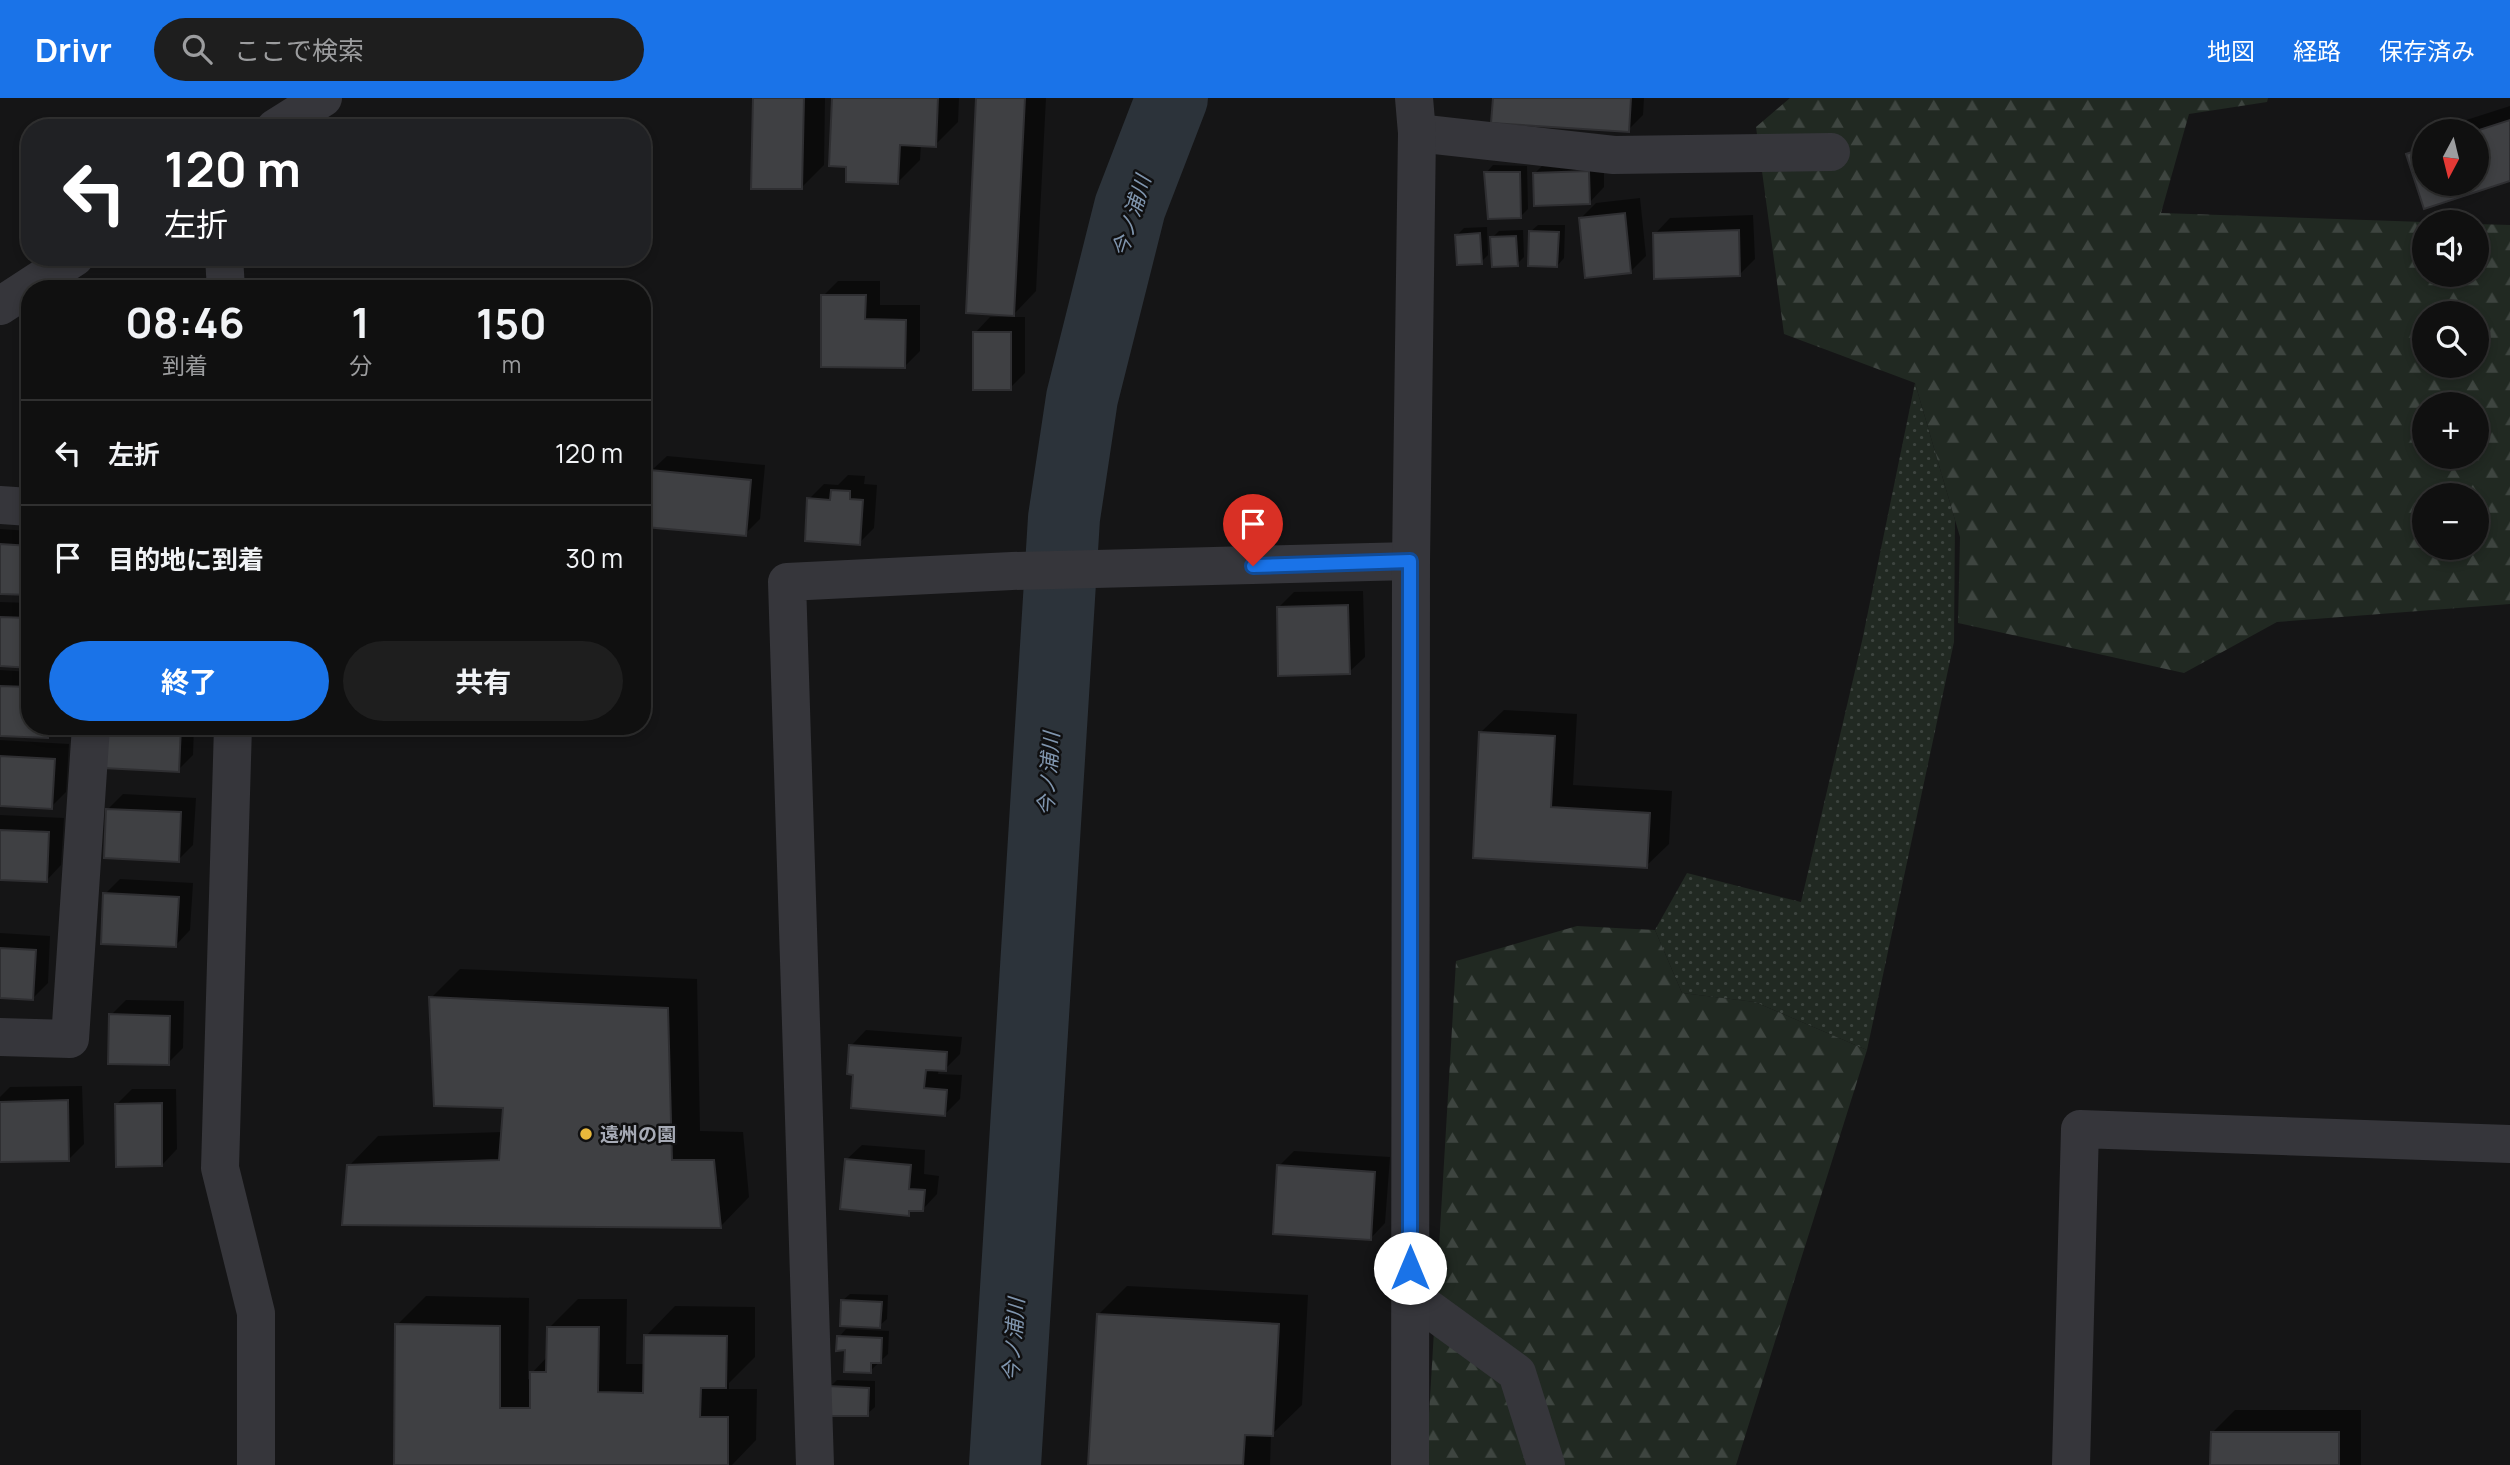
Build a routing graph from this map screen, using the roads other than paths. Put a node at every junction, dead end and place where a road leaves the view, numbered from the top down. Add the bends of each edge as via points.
1 (323, 98) edge
2 (1415, 116) edge
3 (289, 119) edge
4 (1831, 152) dead end
5 (61, 266) edge
6 (40, 280) edge
7 (21, 292) edge
8 (0, 306) edge
9 (0, 505) edge
10 (21, 506) edge
11 (1410, 561) junction
12 (90, 735) edge
13 (233, 735) edge
14 (0, 1037) edge
15 (2510, 1144) edge
16 (1410, 1295) junction
17 (256, 1465) edge
18 (816, 1465) edge
19 (1410, 1465) edge
20 (1546, 1465) edge
21 (2071, 1465) edge

1 - 3 street
2 - 4 street via 1614,155
2 - 11 street
5 - 6 street
7 - 8 street
9 - 10 street
11 - 16 street
11 - 18 street via 787,582
12 - 14 street via 71,1039
13 - 17 street via 220,1168 256,1313
15 - 21 street via 2080,1129
16 - 19 street
16 - 20 street via 1517,1373

